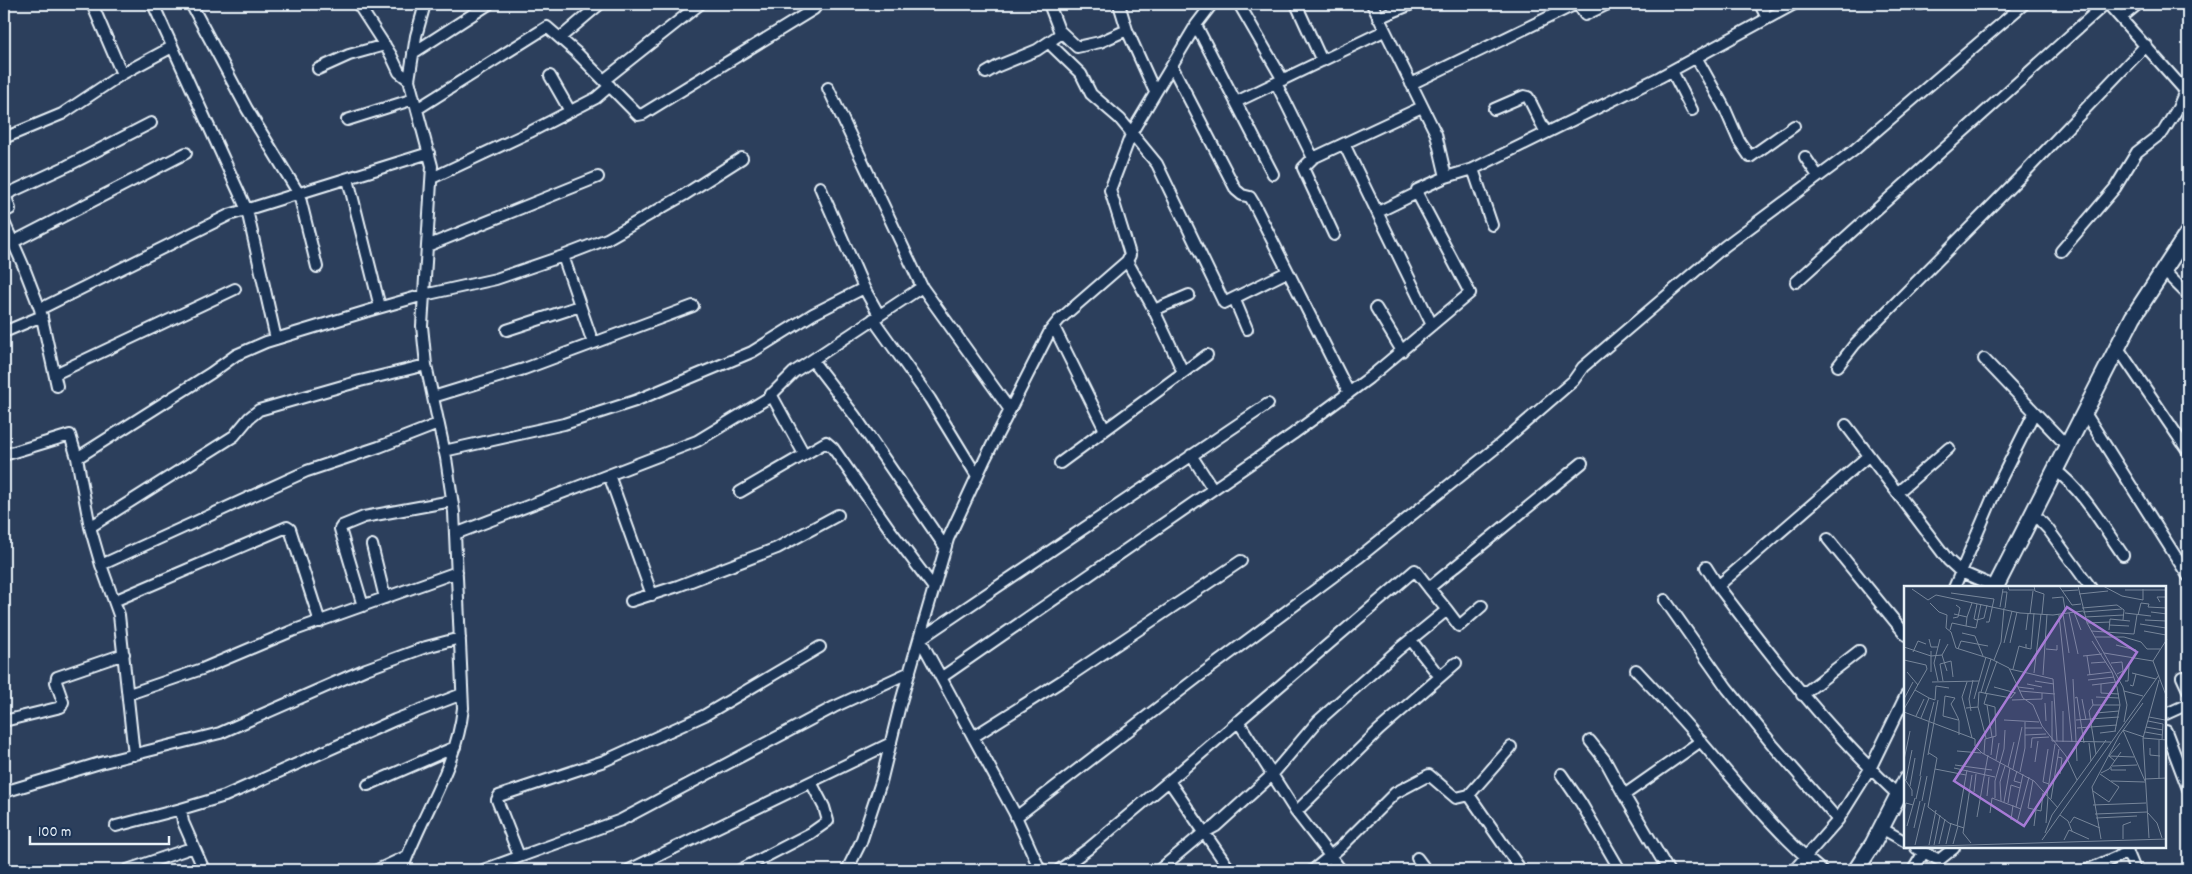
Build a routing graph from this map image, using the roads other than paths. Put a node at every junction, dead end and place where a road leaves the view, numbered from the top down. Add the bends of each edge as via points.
1 (92, 4) edge
2 (153, 4) edge
3 (191, 4) edge
4 (358, 4) edge
5 (425, 4) edge
6 (489, 4) edge
7 (600, 4) edge
8 (700, 4) edge
9 (818, 4) edge
10 (1049, 4) edge
11 (1119, 4) edge
12 (1212, 4) edge
13 (1239, 4) edge
14 (1296, 4) edge
15 (1372, 4) edge
16 (1412, 4) edge
17 (1577, 4) edge
18 (1608, 4) edge
19 (1760, 4) edge
20 (1794, 4) edge
21 (2024, 4) edge
22 (2106, 4) edge
23 (2138, 4) edge
24 (1378, 18) junction
25 (1767, 18) junction
26 (2121, 18) junction
27 (1196, 25) junction
28 (1127, 30) junction
29 (1384, 31) junction
30 (1062, 34) junction
31 (560, 38) junction
32 (385, 45) junction
33 (2146, 45) junction
34 (172, 47) junction
35 (1053, 47) dead end
36 (413, 54) junction
37 (1696, 57) junction
38 (1322, 61) junction
39 (1172, 66) junction
40 (318, 69) dead end
41 (1672, 71) junction
42 (986, 73) dead end
43 (122, 74) junction
44 (550, 76) dead end
45 (409, 80) junction
46 (1279, 81) junction
47 (607, 83) junction
48 (1410, 84) junction
49 (828, 88) dead end
50 (1156, 92) junction
51 (2187, 93) edge
52 (1236, 102) junction
53 (415, 104) junction
54 (1422, 107) junction
55 (1494, 109) dead end
56 (1692, 110) dead end
57 (570, 111) junction
58 (347, 120) dead end
59 (150, 124) dead end
60 (1794, 126) dead end
61 (1132, 132) junction
62 (1546, 133) junction
63 (4, 138) edge
64 (1344, 144) junction
65 (186, 153) dead end
66 (429, 153) junction
67 (1805, 157) dead end
68 (742, 158) dead end
69 (1313, 158) junction
70 (1473, 169) junction
71 (1273, 174) dead end
72 (1818, 176) junction
73 (598, 177) dead end
74 (1446, 177) junction
75 (432, 178) junction
76 (348, 179) junction
77 (820, 187) dead end
78 (1416, 193) junction
79 (299, 194) junction
80 (247, 210) junction
81 (4, 212) edge
82 (1378, 212) junction
83 (4, 222) edge
84 (1492, 225) dead end
85 (2188, 233) edge
86 (1334, 234) dead end
87 (13, 242) junction
88 (427, 246) junction
89 (2061, 251) dead end
90 (563, 256) junction
91 (1127, 261) junction
92 (317, 268) dead end
93 (2163, 270) junction
94 (1287, 272) junction
95 (1796, 282) dead end
96 (922, 287) junction
97 (864, 288) junction
98 (234, 289) dead end
99 (424, 295) junction
100 (1189, 295) dead end
101 (2188, 295) edge
102 (1234, 298) junction
103 (580, 306) junction
104 (693, 306) dead end
105 (380, 307) junction
106 (1376, 308) dead end
107 (1154, 310) junction
108 (41, 312) junction
109 (876, 317) junction
110 (1432, 325) junction
111 (1054, 327) junction
112 (1247, 329) dead end
113 (507, 330) dead end
114 (4, 332) edge
115 (276, 339) junction
116 (593, 343) junction
117 (2118, 348) junction
118 (1402, 351) junction
119 (1207, 355) dead end
120 (1984, 359) dead end
121 (812, 360) junction
122 (426, 365) junction
123 (1838, 366) dead end
124 (1183, 372) junction
125 (55, 374) junction
126 (57, 386) dead end
127 (1349, 393) junction
128 (771, 394) junction
129 (433, 398) junction
130 (1268, 404) dead end
131 (1010, 410) junction
132 (2034, 413) junction
133 (2085, 413) junction
134 (438, 424) junction
135 (1846, 425) dead end
136 (1105, 430) junction
137 (2068, 446) junction
138 (1949, 448) dead end
139 (444, 451) junction
140 (2188, 451) edge
141 (804, 454) junction
142 (4, 455) edge
143 (1191, 455) junction
144 (1868, 456) junction
145 (77, 458) junction
146 (1582, 462) dead end
147 (1060, 463) dead end
148 (2054, 470) junction
149 (609, 475) junction
150 (977, 476) junction
151 (1213, 489) junction
152 (740, 492) dead end
153 (1896, 493) junction
154 (452, 501) junction
155 (2032, 512) junction
156 (838, 515) dead end
157 (90, 527) junction
158 (455, 534) junction
159 (1828, 539) dead end
160 (372, 546) dead end
161 (945, 547) junction
162 (2123, 555) dead end
163 (1241, 561) dead end
164 (101, 565) junction
165 (1706, 567) dead end
166 (457, 572) junction
167 (1961, 572) junction
168 (2188, 576) edge
169 (1718, 586) junction
170 (1955, 586) edge
171 (1994, 586) edge
172 (1996, 586) edge
173 (2090, 586) edge
174 (934, 588) junction
175 (1429, 588) junction
176 (652, 595) junction
177 (384, 598) junction
178 (1665, 600) dead end
179 (114, 601) junction
180 (631, 601) dead end
181 (363, 606) junction
182 (1482, 606) dead end
183 (1447, 610) junction
184 (320, 622) junction
185 (1904, 633) edge
186 (460, 638) junction
187 (920, 639) junction
188 (1410, 640) junction
189 (820, 647) dead end
190 (1859, 651) dead end
191 (124, 654) junction
192 (1456, 663) dead end
193 (1636, 670) dead end
194 (910, 672) junction
195 (1436, 672) dead end
196 (942, 677) junction
197 (2182, 677) dead end
198 (2188, 690) edge
199 (129, 694) junction
200 (462, 694) junction
201 (1802, 695) junction
202 (1904, 699) edge
203 (2188, 704) edge
204 (2167, 714) edge
205 (4, 721) edge
206 (1238, 721) junction
207 (2167, 734) edge
208 (973, 737) junction
209 (1590, 741) dead end
210 (1701, 741) junction
211 (891, 743) junction
212 (455, 747) junction
213 (1511, 747) dead end
214 (134, 755) junction
215 (1870, 769) junction
216 (1561, 774) dead end
217 (1272, 775) junction
218 (1169, 781) junction
219 (811, 782) junction
220 (1904, 784) edge
221 (368, 785) dead end
222 (2188, 789) edge
223 (4, 792) edge
224 (1469, 795) junction
225 (1624, 795) junction
226 (1898, 795) junction
227 (181, 809) junction
228 (1296, 812) junction
229 (1016, 817) junction
230 (1838, 820) junction
231 (116, 826) dead end
232 (1881, 828) junction
233 (1203, 833) junction
234 (1904, 841) edge
235 (194, 847) junction
236 (1953, 849) edge
237 (1920, 850) edge
238 (2127, 850) edge
239 (1330, 854) junction
240 (408, 856) junction
241 (519, 856) junction
242 (1805, 857) junction
243 (1417, 858) dead end
244 (128, 870) edge
245 (204, 870) edge
246 (377, 870) edge
247 (402, 870) edge
248 (483, 870) edge
249 (629, 870) edge
250 (740, 870) edge
251 (847, 870) edge
252 (1040, 870) edge
253 (1059, 870) edge
254 (1159, 870) edge
255 (1230, 870) edge
256 (1313, 870) edge
257 (1341, 870) edge
258 (1426, 870) edge
259 (1521, 870) edge
260 (1620, 870) edge
261 (1668, 870) edge
262 (1794, 870) edge
263 (1821, 870) edge
264 (1856, 870) edge
265 (1913, 870) edge
266 (2087, 870) edge
267 (2135, 870) edge

1 - 43 street
2 - 34 street
3 - 79 street via 247,109
4 - 32 street
5 - 36 street
6 - 36 street
7 - 31 street
8 - 47 street
9 - 47 street via 643,114 638,115
10 - 30 street
11 - 28 street
12 - 27 street
13 - 46 street
14 - 38 street
15 - 24 street
16 - 24 street
17 - 18 street via 1585,15
17 - 48 street
19 - 25 street
20 - 25 street
21 - 72 street via 1853,151
22 - 26 street
22 - 95 street
23 - 26 street
24 - 29 street
25 - 37 street
26 - 33 street
27 - 39 street
27 - 52 street
28 - 30 street via 1100,42 1077,47
28 - 50 street
29 - 38 street
29 - 48 street
30 - 42 street via 1037,50
31 - 47 street
31 - 53 street via 547,27
32 - 40 street via 349,55
32 - 45 street via 399,72
33 - 51 street
33 - 123 street via 1854,344
34 - 43 street
34 - 80 street
35 - 61 street via 1081,74 1091,94
36 - 45 street
37 - 41 street
37 - 60 street via 1750,157
38 - 46 street
39 - 50 street
39 - 94 street via 1236,190 1250,197
41 - 56 street
41 - 62 street
43 - 63 street via 62,114
44 - 57 street
45 - 53 street
46 - 52 street
46 - 69 street
47 - 57 street via 596,98
48 - 54 street
49 - 96 street
50 - 61 street
51 - 89 street via 2163,132 2137,152 2115,188
52 - 71 street
53 - 58 street
53 - 66 street
54 - 64 street
54 - 74 street via 1436,134
55 - 62 street via 1528,97
57 - 75 street
59 - 81 street via 9,193 6,196 10,209
61 - 91 street via 1110,190 1130,255
61 - 102 street via 1157,164 1224,303
62 - 70 street
64 - 69 street
64 - 82 street
65 - 87 street
66 - 75 street
66 - 76 street
67 - 72 street
68 - 90 street via 607,239
69 - 86 street via 1303,168
70 - 74 street
70 - 84 street
72 - 229 street via 1725,246 1583,368 1573,381 1358,558
73 - 88 street
74 - 78 street
75 - 88 street
76 - 79 street
76 - 105 street
77 - 97 street
78 - 82 street
78 - 110 street via 1470,293
79 - 80 street
79 - 92 street
80 - 108 street via 208,225
80 - 115 street
82 - 110 street
83 - 87 street
85 - 93 street
87 - 108 street
88 - 99 street
90 - 99 street via 496,279
90 - 103 street
91 - 107 street
91 - 111 street
93 - 101 street
93 - 117 street
94 - 102 street
94 - 127 street
96 - 109 street
96 - 131 street
97 - 109 street
97 - 139 street via 752,352 635,401 564,424
98 - 125 street
99 - 105 street
99 - 122 street via 422,326
100 - 107 street
102 - 112 street
103 - 113 street
103 - 116 street
104 - 116 street
105 - 115 street
106 - 118 street
107 - 124 street
108 - 114 street
108 - 125 street
109 - 121 street
109 - 150 street
110 - 118 street
111 - 131 street
111 - 136 street
115 - 145 street via 236,355
116 - 129 street
117 - 133 street
117 - 140 street
118 - 127 street
119 - 124 street
120 - 132 street
121 - 128 street
121 - 161 street
122 - 129 street
122 - 157 street via 259,410 234,436
124 - 136 street
125 - 126 street
127 - 151 street
128 - 141 street
128 - 149 street via 697,441
129 - 134 street
130 - 143 street
131 - 150 street
132 - 137 street
132 - 167 street via 1998,485
133 - 137 street
133 - 168 street
134 - 139 street
134 - 164 street via 307,471
135 - 144 street
136 - 147 street
137 - 148 street
138 - 153 street
139 - 154 street
141 - 152 street
141 - 174 street via 826,442 833,448
142 - 145 street via 70,435
143 - 151 street
143 - 187 street
144 - 153 street
144 - 169 street
145 - 157 street
146 - 175 street
148 - 155 street
148 - 162 street via 2078,493
149 - 158 street
149 - 176 street
150 - 161 street
151 - 196 street
153 - 167 street
154 - 158 street
154 - 181 street via 364,517 342,526 340,529
155 - 172 street
155 - 173 street
156 - 176 street via 777,548
157 - 164 street
158 - 166 street
159 - 185 street
160 - 177 street
161 - 174 street
163 - 208 street
164 - 179 street
165 - 169 street
166 - 177 street
166 - 186 street
167 - 170 street
167 - 171 street
169 - 201 street
174 - 187 street
175 - 183 street
175 - 206 street via 1415,570
176 - 180 street
177 - 181 street
178 - 230 street via 1727,688
179 - 184 street via 287,527
179 - 191 street
181 - 184 street
182 - 183 street via 1459,626
183 - 188 street
184 - 199 street
186 - 200 street
186 - 214 street via 366,669 220,733
187 - 194 street
187 - 196 street
188 - 195 street
188 - 217 street via 1318,721
189 - 241 street via 709,712 604,761 499,796
190 - 201 street
191 - 199 street
191 - 205 street via 57,677 63,702 60,706
192 - 228 street via 1379,730
193 - 210 street
194 - 211 street
194 - 241 street via 834,707 621,820
196 - 208 street
197 - 198 street
199 - 214 street
200 - 212 street via 461,727
200 - 227 street via 225,796
201 - 215 street
202 - 215 street
203 - 204 street
206 - 217 street
206 - 218 street
207 - 222 street
208 - 229 street
209 - 225 street via 1605,760
210 - 225 street
210 - 242 street
211 - 219 street
211 - 251 street via 861,842
212 - 221 street
212 - 240 street
213 - 224 street
214 - 223 street
215 - 226 street
215 - 230 street
216 - 260 street
217 - 228 street
217 - 233 street via 1216,826
218 - 233 street
218 - 253 street
219 - 249 street
219 - 250 street via 828,820
220 - 226 street
224 - 239 street via 1456,798 1429,775 1395,794
224 - 259 street
225 - 261 street
226 - 232 street
227 - 231 street
227 - 235 street
228 - 239 street
229 - 252 street
230 - 242 street
232 - 234 street
232 - 264 street
233 - 254 street
233 - 255 street
235 - 244 street
235 - 245 street
236 - 237 street via 1939,860
237 - 265 street
238 - 266 street
238 - 267 street
239 - 256 street
239 - 257 street
240 - 246 street
240 - 247 street
241 - 248 street
242 - 262 street
242 - 263 street
243 - 258 street

